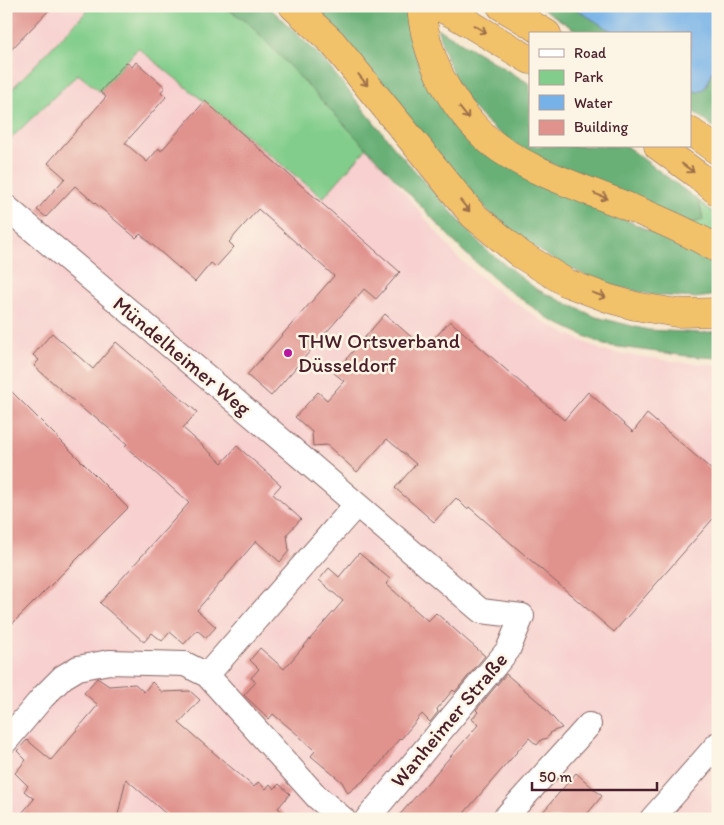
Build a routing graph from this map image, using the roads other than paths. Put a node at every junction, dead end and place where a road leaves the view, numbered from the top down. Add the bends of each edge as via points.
1 (293, 6) edge
2 (421, 6) edge
3 (437, 6) edge
4 (501, 6) edge
5 (544, 32) edge
6 (529, 59) edge
7 (692, 132) edge
8 (661, 148) edge
9 (718, 151) edge
10 (718, 192) edge
11 (6, 207) edge
12 (718, 249) edge
13 (718, 312) edge
14 (356, 506) junction
15 (522, 616) joint
16 (207, 675) junction
17 (589, 726) dead end
18 (6, 741) edge
19 (718, 744) edge
20 (343, 819) edge
21 (367, 819) edge
22 (504, 819) edge
23 (652, 819) edge

1 -> 13 highway via 332,42 473,215 520,254 567,283 610,299 677,313
2 -> 12 highway via 427,43 438,72 450,95 486,138 530,166
3 -> 6 highway
4 - 5 highway
7 - 9 highway
8 -> 10 highway
11 - 14 street, Mündelheimer Weg
14 - 15 street, Mündelheimer Weg via 481,611
14 - 16 street
15 - 21 street, Wanheimer Straße via 508,650
16 - 18 street via 185,664 109,662 78,668 43,697
16 - 20 street via 317,797
17 - 22 street
19 - 23 street

